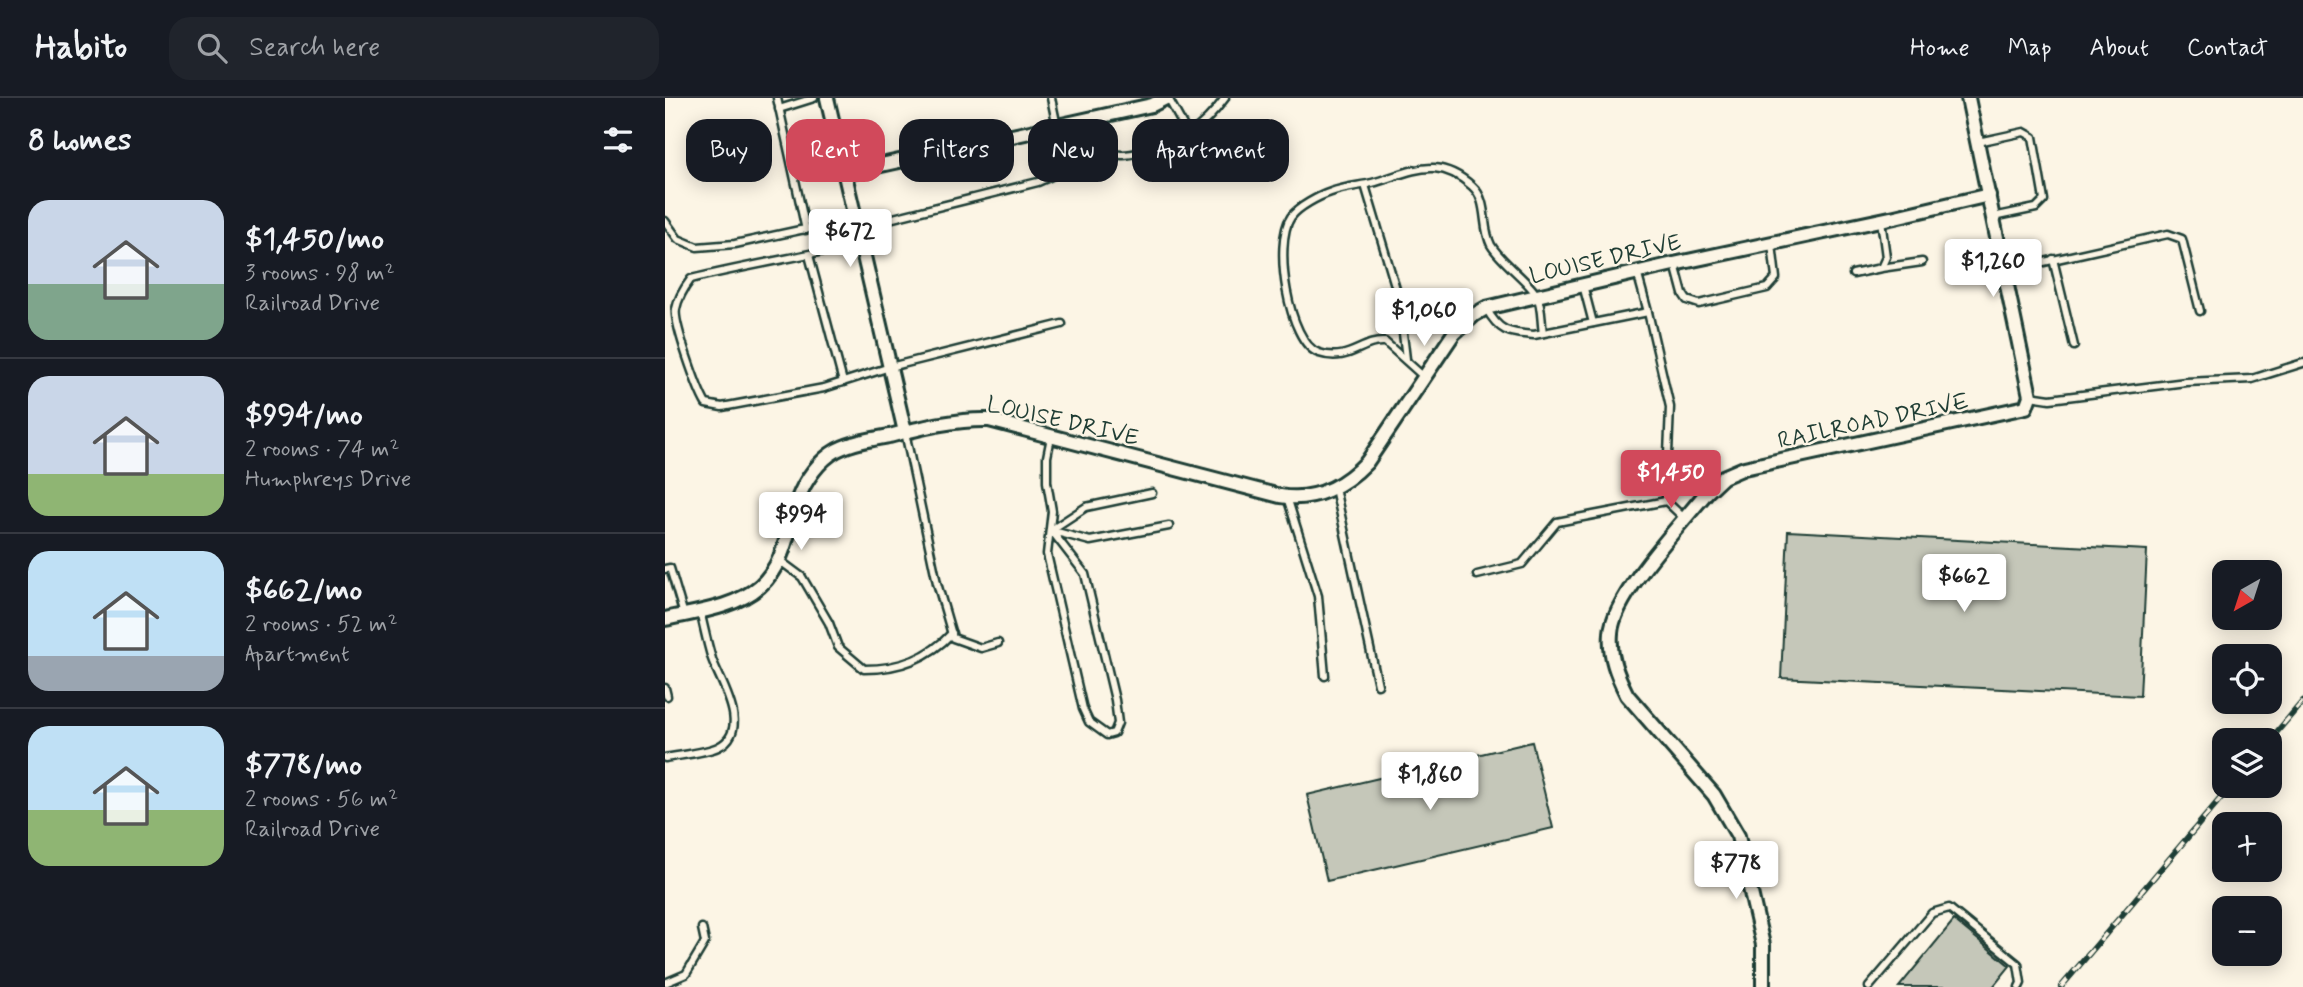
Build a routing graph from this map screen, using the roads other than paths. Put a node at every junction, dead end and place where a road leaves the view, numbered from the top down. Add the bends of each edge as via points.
1 (777, 98) edge
2 (814, 98) edge
3 (827, 98) edge
4 (1051, 98) edge
5 (1167, 98) edge
6 (1225, 98) edge
7 (1968, 98) edge
8 (779, 109) junction
9 (1093, 118) junction
10 (832, 119) edge
11 (1055, 119) edge
12 (1088, 119) edge
13 (1179, 119) edge
14 (1205, 119) edge
15 (1028, 132) edge
16 (1978, 142) junction
17 (1132, 155) edge
18 (885, 164) edge
19 (847, 182) edge
20 (1038, 182) edge
21 (1365, 185) junction
22 (1989, 195) junction
23 (1993, 216) junction
24 (1881, 220) junction
25 (665, 221) edge
26 (857, 225) junction
27 (806, 229) junction
28 (861, 243) junction
29 (1772, 243) junction
30 (809, 255) junction
31 (2053, 259) junction
32 (1922, 262) dead end
33 (1675, 264) junction
34 (1881, 268) junction
35 (2004, 271) junction
36 (1637, 272) junction
37 (1853, 274) dead end
38 (1583, 285) junction
39 (1537, 295) junction
40 (1486, 308) junction
41 (2200, 311) dead end
42 (1648, 312) junction
43 (1593, 323) junction
44 (1062, 324) dead end
45 (1543, 333) junction
46 (2074, 346) dead end
47 (1406, 360) junction
48 (2303, 363) edge
49 (890, 367) junction
50 (1424, 377) junction
51 (843, 382) junction
52 (2030, 396) junction
53 (905, 432) junction
54 (1052, 437) junction
55 (1335, 488) junction
56 (1152, 493) dead end
57 (1287, 497) junction
58 (1666, 500) junction
59 (1685, 519) junction
60 (1169, 526) dead end
61 (1051, 530) junction
62 (779, 561) junction
63 (665, 569) edge
64 (1477, 575) dead end
65 (700, 611) junction
66 (684, 615) junction
67 (665, 619) edge
68 (952, 634) junction
69 (998, 643) dead end
70 (1325, 676) dead end
71 (1378, 685) dead end
72 (665, 758) edge
73 (702, 928) dead end
74 (665, 982) edge
75 (1762, 987) edge
76 (1869, 987) edge
77 (2019, 987) edge

1 - 8 lane
2 - 8 lane
3 - 10 street
4 - 11 lane
5 - 9 street
5 - 13 lane
6 - 14 lane
7 - 16 street
8 - 27 lane
9 - 12 street
9 - 17 lane via 1105,152 1119,157
15 - 18 street
16 - 22 street
16 - 23 lane via 2024,132 2033,137 2044,200 2036,208
19 - 26 street
20 - 26 lane
21 - 39 lane via 1415,170 1451,171 1474,187 1482,199 1491,244
21 - 47 lane via 1399,299
21 - 47 lane via 1332,192 1291,216 1282,239 1288,293 1297,327 1306,345 1317,353 1336,357 1377,341 1393,347
22 - 23 street
22 - 24 street, LOUISE DRIVE
23 - 35 street
24 - 29 street, LOUISE DRIVE
24 - 34 lane via 1886,257
25 - 27 lane via 677,239 697,247
26 - 27 lane
26 - 28 street
28 - 30 lane
28 - 49 street
29 - 33 street, LOUISE DRIVE
29 - 33 lane via 1774,283 1699,304 1683,294
30 - 51 lane
30 - 51 lane via 691,279 675,311 697,390 706,404 722,407 765,401
31 - 35 lane
31 - 41 lane via 2168,233 2182,239
31 - 46 lane
32 - 34 lane
33 - 36 street, LOUISE DRIVE
34 - 37 lane
35 - 52 street
36 - 38 street, LOUISE DRIVE
36 - 42 lane
38 - 39 street, LOUISE DRIVE
38 - 43 lane
39 - 40 street, LOUISE DRIVE
39 - 45 lane
40 - 45 lane via 1499,328 1515,334
40 - 50 street, LOUISE DRIVE via 1454,333
42 - 43 lane
42 - 58 lane via 1670,407
43 - 45 lane
44 - 49 lane
47 - 50 lane
48 - 52 lane via 2252,379 2186,382 2050,399
49 - 51 lane
49 - 53 street
50 - 55 street, LOUISE DRIVE via 1367,462
52 - 59 street, RAILROAD DRIVE via 2026,407 2018,411 1744,468 1723,477
53 - 54 street, LOUISE DRIVE via 976,420
53 - 62 street, LOUISE DRIVE via 838,450 812,473 798,500
53 - 68 lane
54 - 57 street, LOUISE DRIVE
54 - 61 lane via 1047,457
55 - 57 street, LOUISE DRIVE via 1301,498
55 - 71 lane
56 - 61 lane via 1086,507
57 - 70 lane via 1318,596
58 - 59 lane
58 - 64 lane via 1557,522 1523,564
59 - 75 street, RAILROAD DRIVE via 1622,598 1611,632 1612,659 1627,695 1714,795 1738,836 1762,945
60 - 61 lane via 1090,541
61 - 61 lane via 1047,554 1083,709 1090,722 1107,735 1114,733 1117,712 1085,574
62 - 65 street via 744,597
62 - 68 lane via 801,576 838,647 864,669 886,669 924,658
63 - 66 lane via 670,568
65 - 66 street
65 - 72 lane via 735,719 732,733 719,747
66 - 67 street
68 - 69 lane via 981,648
73 - 74 lane via 705,942 686,974
76 - 77 lane via 1932,913 1949,908 2018,964

